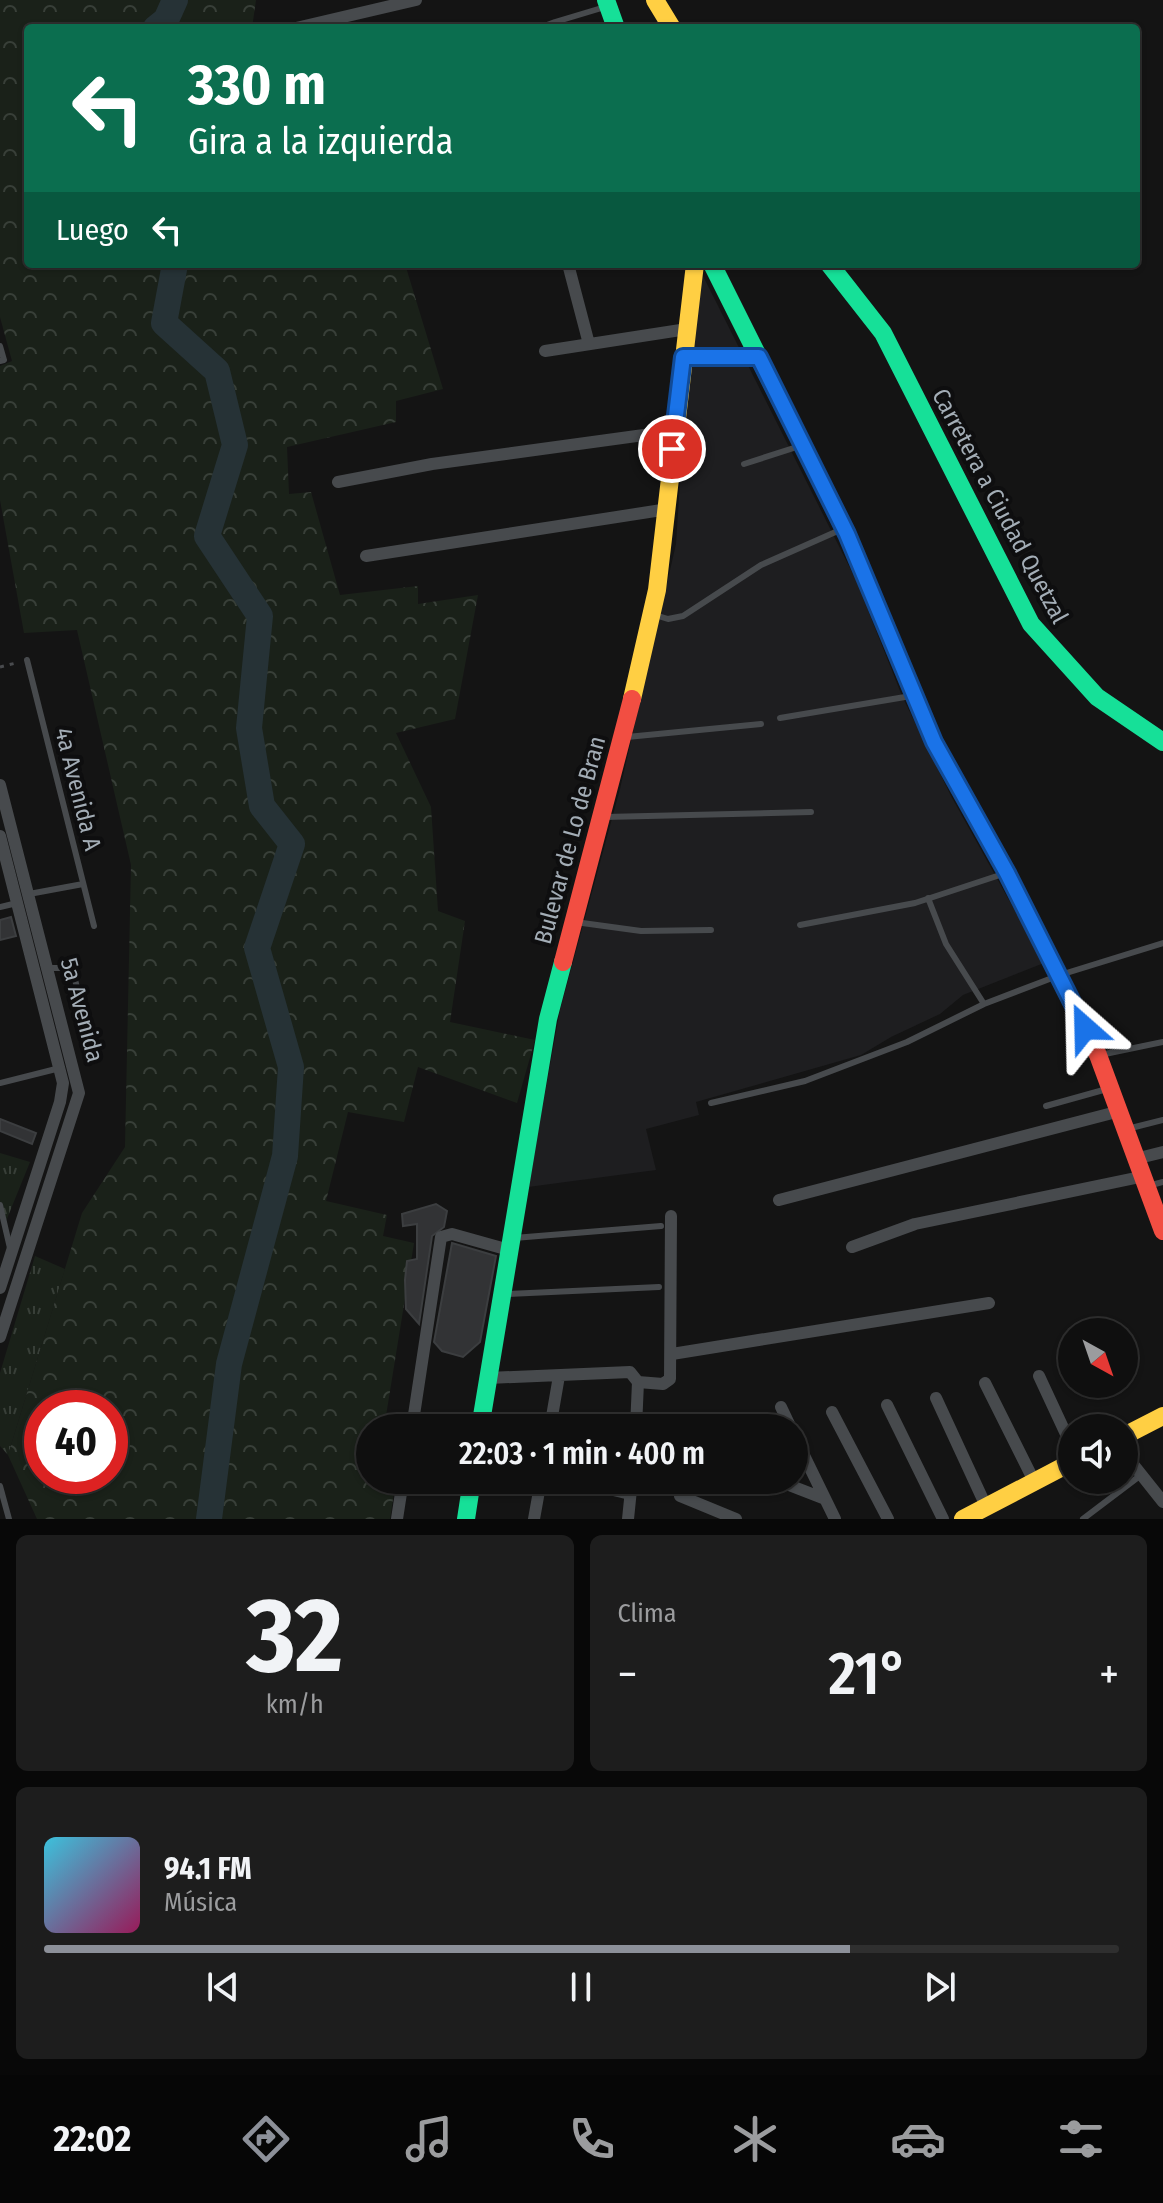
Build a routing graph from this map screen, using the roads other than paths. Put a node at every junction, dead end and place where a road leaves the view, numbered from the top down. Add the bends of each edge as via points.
1 (416, 0) edge
2 (655, 0) edge
3 (608, 3) edge
4 (313, 24) edge
5 (558, 24) edge
6 (615, 24) edge
7 (670, 24) edge
8 (569, 268) edge
9 (695, 268) edge
10 (714, 268) edge
11 (832, 268) edge
12 (687, 329) junction
13 (589, 344) junction
14 (0, 346) edge
15 (545, 351) dead end
16 (683, 357) junction
17 (759, 357) junction
18 (2, 360) edge
19 (673, 431) junction
20 (803, 445) junction
21 (744, 464) dead end
22 (338, 482) dead end
23 (668, 509) junction
24 (844, 529) junction
25 (366, 556) dead end
26 (651, 614) junction
27 (27, 660) road end
28 (914, 696) junction
29 (780, 718) dead end
30 (761, 724) dead end
31 (623, 737) junction
32 (1163, 742) edge
33 (0, 785) edge
34 (811, 812) dead end
35 (602, 817) junction
36 (0, 836) edge
37 (1007, 873) junction
38 (83, 884) junction
39 (29, 894) junction
40 (928, 898) junction
41 (17, 903) junction
42 (0, 907) edge
43 (572, 922) junction
44 (800, 925) dead end
45 (94, 926) dead end
46 (31, 930) junction
47 (711, 930) dead end
48 (1163, 943) edge
49 (49, 968) junction
50 (1060, 975) junction
51 (984, 1004) junction
52 (1163, 1042) edge
53 (94, 1051) dead end
54 (1098, 1055) junction
55 (60, 1068) junction
56 (0, 1083) edge
57 (1111, 1088) junction
58 (711, 1103) dead end
59 (1046, 1106) dead end
60 (1120, 1111) junction
61 (1163, 1120) edge
62 (1127, 1129) junction
63 (1163, 1152) edge
64 (1148, 1175) edge
65 (779, 1200) dead end
66 (0, 1205) edge
67 (671, 1216) dead end
68 (661, 1226) dead end
69 (1163, 1231) edge
70 (510, 1244) junction
71 (852, 1247) dead end
72 (12, 1253) junction
73 (659, 1287) dead end
74 (0, 1288) edge
75 (502, 1294) junction
76 (989, 1303) dead end
77 (0, 1337) edge
78 (672, 1354) junction
79 (559, 1376) junction
80 (1039, 1376) dead end
81 (488, 1378) junction
82 (638, 1382) junction
83 (985, 1383) dead end
84 (936, 1398) dead end
85 (887, 1405) dead end
86 (781, 1407) dead end
87 (832, 1412) dead end
88 (414, 1414) edge
89 (482, 1414) edge
90 (553, 1414) edge
91 (637, 1414) edge
92 (784, 1414) edge
93 (1163, 1416) edge
94 (1058, 1417) edge
95 (1138, 1429) edge
96 (808, 1464) edge
97 (1058, 1469) edge
98 (1138, 1471) edge
99 (1141, 1475) junction
100 (1034, 1481) junction
101 (0, 1486) edge
102 (808, 1492) edge
103 (401, 1494) edge
104 (470, 1494) edge
105 (538, 1494) edge
106 (630, 1494) edge
107 (680, 1496) dead end
108 (825, 1499) junction
109 (1163, 1502) edge
110 (977, 1514) edge
111 (9, 1519) edge
112 (397, 1519) edge
113 (466, 1519) edge
114 (534, 1519) edge
115 (628, 1519) edge
116 (736, 1519) edge
117 (835, 1519) edge
118 (888, 1519) edge
119 (943, 1519) edge
120 (1083, 1519) edge

1 - 4 street
2 - 7 street
3 - 5 lane
3 - 6 street
8 - 13 street
9 - 12 street, Bulevar de Lo de Bran
10 - 17 street
11 - 32 street, Carretera a Ciudad Quetzal via 883,333 1031,624 1097,697
12 - 13 street
12 - 16 street, Bulevar de Lo de Bran
13 - 15 street
14 - 18 lane
16 - 17 lane
16 - 19 street, Bulevar de Lo de Bran
17 - 20 street
19 - 22 street
19 - 23 street, Bulevar de Lo de Bran
20 - 21 lane
20 - 24 street
23 - 25 street
23 - 26 street, Bulevar de Lo de Bran
24 - 26 lane via 761,565 683,616
24 - 28 street
26 - 31 street, Bulevar de Lo de Bran
27 - 38 lane, 4a Avenida A
28 - 29 lane
28 - 37 street
30 - 31 lane
31 - 35 street, Bulevar de Lo de Bran
33 - 39 street, 5a Avenida
34 - 35 lane
35 - 43 street, Bulevar de Lo de Bran
36 - 41 street, 5a Avenida
37 - 40 lane
37 - 50 street
38 - 39 lane
38 - 45 lane, 4a Avenida A
39 - 46 street, 5a Avenida
40 - 44 lane
40 - 51 lane via 946,944
41 - 42 lane
41 - 46 street, 5a Avenida
43 - 47 lane via 641,931
43 - 70 street, Bulevar de Lo de Bran via 548,1019
46 - 49 street, 5a Avenida
46 - 55 street, 5a Avenida
48 - 50 lane
49 - 53 lane via 64,968 74,976
49 - 77 street, 5a Avenida via 79,1093
50 - 51 lane
50 - 54 street
51 - 58 lane via 907,1042 805,1081
52 - 54 lane
54 - 57 street
55 - 56 lane
55 - 72 street, 5a Avenida via 60,1102
57 - 59 lane
57 - 60 street
60 - 62 street
60 - 65 street
61 - 62 lane
62 - 64 street
63 - 64 street
64 - 69 street
64 - 71 street via 886,1231
66 - 72 lane
67 - 78 street
68 - 70 lane
70 - 75 street, Bulevar de Lo de Bran
70 - 88 street via 452,1234 441,1237
72 - 74 street, 5a Avenida
73 - 75 lane
75 - 81 street, Bulevar de Lo de Bran
76 - 78 street
78 - 82 street via 670,1379 663,1384
79 - 81 street
79 - 82 street via 630,1372
79 - 90 street
80 - 94 street
81 - 89 street, Bulevar de Lo de Bran
82 - 91 street
83 - 100 street
84 - 110 street
85 - 119 street
86 - 92 street
87 - 118 street
93 - 95 street
96 - 108 street
97 - 100 street
98 - 99 street
99 - 109 street
99 - 120 lane
100 - 110 street
101 - 111 lane
102 - 108 street
103 - 112 street
104 - 113 street
105 - 114 street
106 - 115 street
107 - 116 street
108 - 117 street

